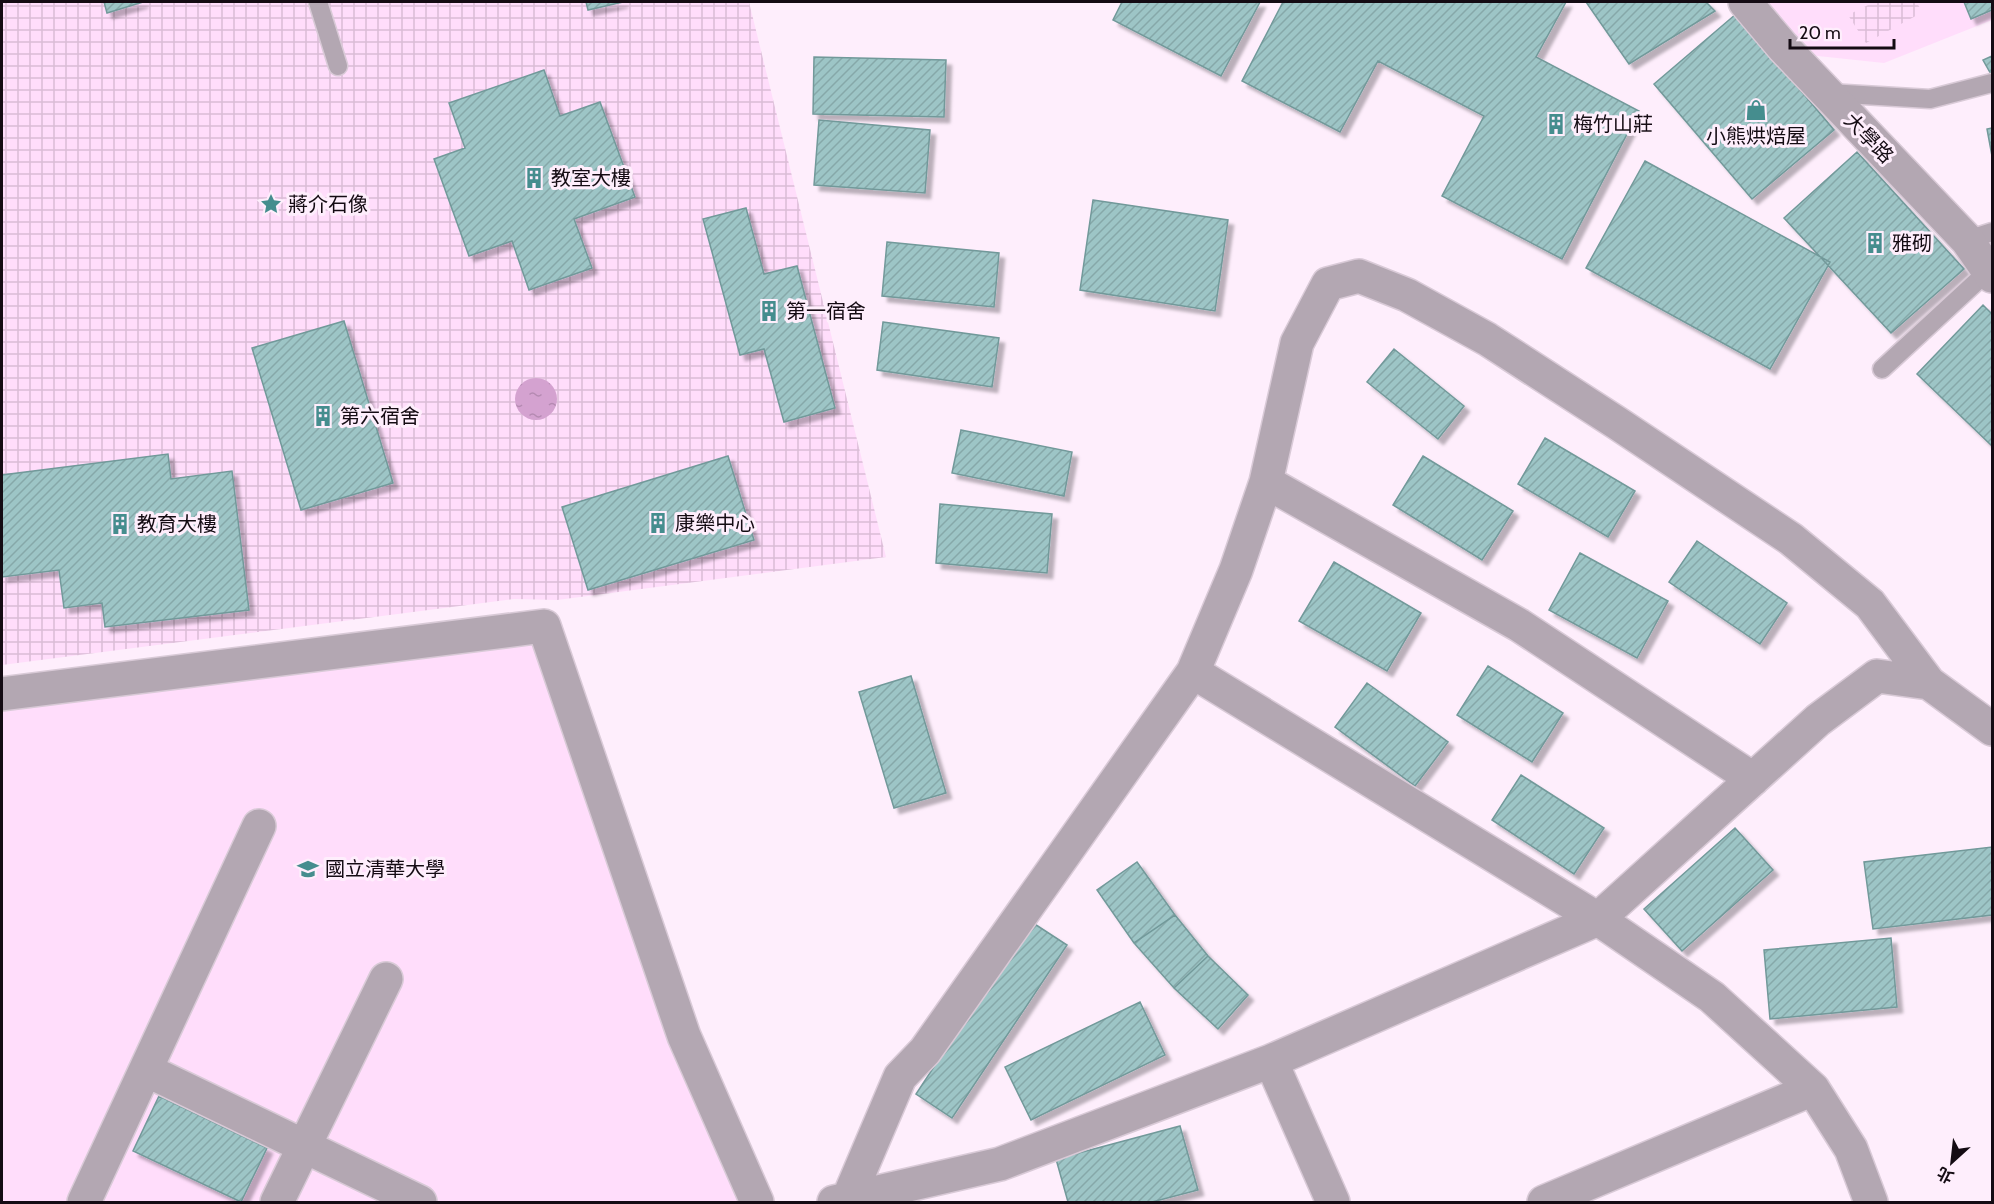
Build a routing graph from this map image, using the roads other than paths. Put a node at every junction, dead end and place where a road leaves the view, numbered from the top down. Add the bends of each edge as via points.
1 (318, 2) edge
2 (1745, 2) edge
3 (338, 66) dead end
4 (1992, 83) edge
5 (1826, 93) junction
6 (1980, 236) edge
7 (1990, 274) edge
8 (1882, 369) dead end
9 (1266, 482) junction
10 (1193, 672) junction
11 (1929, 683) junction
12 (2, 694) edge
13 (1992, 729) edge
14 (1753, 778) junction
15 (259, 826) dead end
16 (1598, 919) junction
17 (386, 979) dead end
18 (1271, 1061) junction
19 (146, 1070) junction
20 (1813, 1089) junction
21 (304, 1147) junction
22 (841, 1201) edge
23 (84, 1203) edge
24 (277, 1203) edge
25 (420, 1203) edge
26 (757, 1203) edge
27 (1334, 1203) edge
28 (1544, 1203) edge
29 (1871, 1203) edge

1 - 3 lane
2 - 5 street, 大學路
4 - 5 lane via 1930,99
5 - 6 street, 大學路
6 - 7 street, 大學路
7 - 8 lane
9 - 10 street via 1236,570
9 - 11 street via 1297,343 1328,284 1359,276 1407,295 1487,339 1791,539 1870,604
9 - 14 street via 1519,625
10 - 16 street
10 - 22 street via 925,1051 900,1077
11 - 13 street
11 - 14 street via 1877,676 1818,720
12 - 26 street via 544,626 684,1036
14 - 16 street
15 - 19 street
16 - 18 street
16 - 20 street via 1712,997
17 - 21 street
18 - 22 street via 1000,1164
18 - 27 street
19 - 21 street
19 - 23 street
20 - 28 street
20 - 29 street via 1851,1149
21 - 24 street
21 - 25 street

